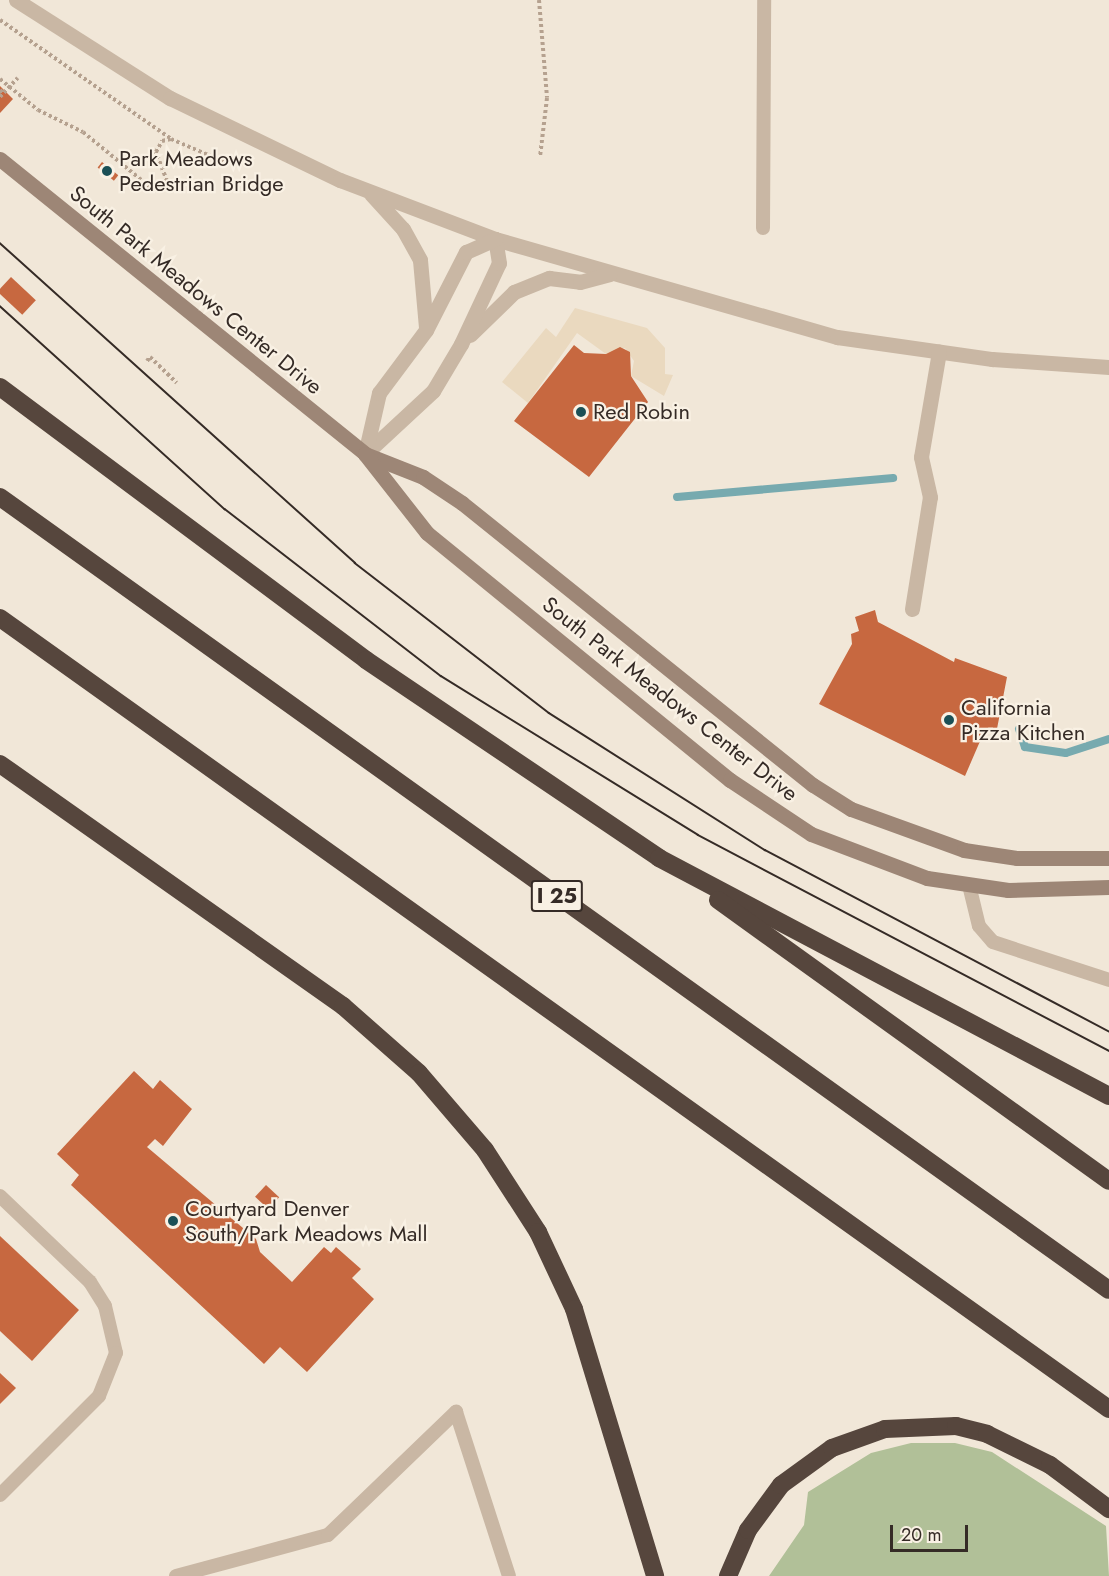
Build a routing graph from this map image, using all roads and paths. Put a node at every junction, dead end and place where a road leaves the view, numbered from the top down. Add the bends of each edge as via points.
1 (16, 0) edge
2 (539, 0) edge
3 (764, 0) edge
4 (0, 20) edge
5 (18, 78) dead end
6 (0, 79) edge
7 (1, 94) edge
8 (171, 139) junction
9 (540, 158) dead end
10 (0, 159) edge
11 (227, 163) dead end
12 (369, 191) junction
13 (763, 228) dead end
14 (495, 239) junction
15 (610, 273) junction
16 (426, 330) junction
17 (461, 344) junction
18 (939, 352) junction
19 (147, 361) dead end
20 (1109, 367) edge
21 (177, 383) dead end
22 (0, 387) edge
23 (365, 454) junction
24 (2, 498) edge
25 (912, 609) dead end
26 (0, 618) edge
27 (0, 764) edge
28 (659, 858) junction
29 (1109, 858) edge
30 (969, 885) junction
31 (1109, 887) edge
32 (1109, 980) edge
33 (1109, 1096) edge
34 (1109, 1181) edge
35 (0, 1196) edge
36 (1109, 1290) edge
37 (1109, 1409) edge
38 (0, 1496) edge
39 (1109, 1509) edge
40 (176, 1576) edge
41 (509, 1576) edge
42 (656, 1576) edge
43 (728, 1576) edge

1 - 12 street via 170,98
2 - 9 path via 547,98
3 - 13 lane
4 - 8 path
5 - 7 path, bridge
6 - 8 path via 38,110 83,132 153,188 168,177 157,147
8 - 11 path
10 - 23 main road, South Park Meadows Center Drive
12 - 14 street
12 - 16 street via 403,229 420,260
14 - 15 street
14 - 16 street via 466,252
14 - 17 street via 499,264
15 - 17 street via 580,282 549,278 514,292
15 - 18 street via 763,320
16 - 23 street via 379,393
17 - 23 street via 433,391
18 - 20 street
18 - 25 street via 921,457 930,497
19 - 21 path via 150,357
22 - 28 highway via 366,660
23 - 29 main road, South Park Meadows Center Drive via 423,477 462,503 813,785 851,808 913,835 985,854
23 - 30 main road, South Park Meadows Center Drive via 427,532 770,810 855,855 927,878
24 - 36 highway, I 25
26 - 37 highway
27 - 42 highway via 343,1006 418,1073 485,1150 538,1232 574,1309
28 - 33 highway
28 - 34 highway
30 - 31 main road, South Park Meadows Center Drive
30 - 32 lane via 980,926 993,942
35 - 38 lane via 90,1282 105,1306 116,1353 99,1396
39 - 43 highway via 1050,1465 987,1434 956,1426 885,1429 832,1448 781,1485 748,1530
40 - 41 lane via 328,1535 456,1412

